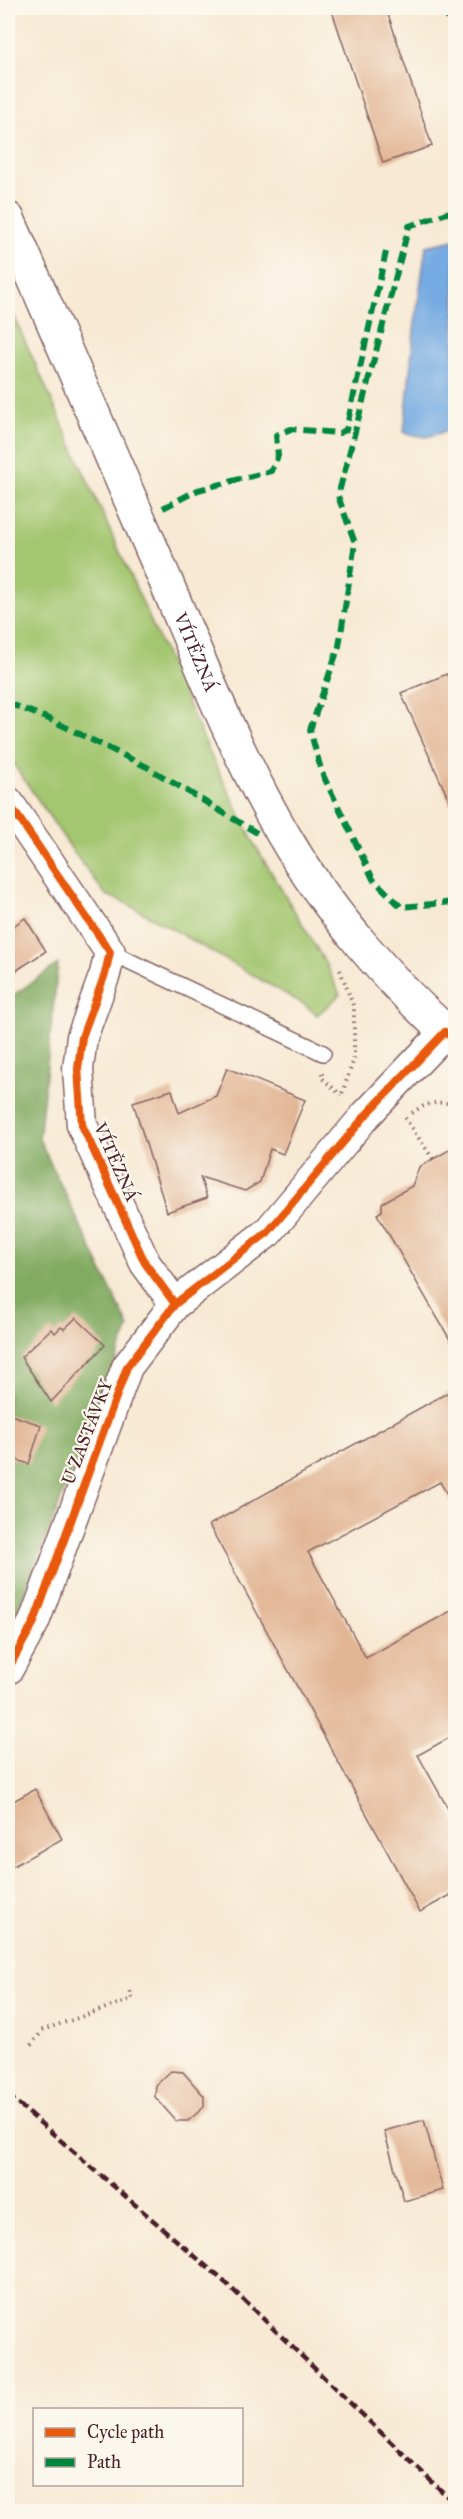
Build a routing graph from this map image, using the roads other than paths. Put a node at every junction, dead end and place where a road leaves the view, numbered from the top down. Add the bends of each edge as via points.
1 (8, 219) edge
2 (8, 802) edge
3 (110, 952) junction
4 (450, 1037) edge
5 (323, 1053) dead end
6 (174, 1304) junction
7 (8, 1669) edge

1 - 4 main road, VÍTĚZNÁ via 218,704 279,827 329,902 374,958
2 - 3 street
3 - 5 lane
3 - 6 street, VÍTĚZNÁ via 82,1037 78,1069 82,1125 145,1263
4 - 6 street, U ZASTÁVKY via 366,1115 268,1232
6 - 7 street, U ZASTÁVKY via 127,1367 34,1622

